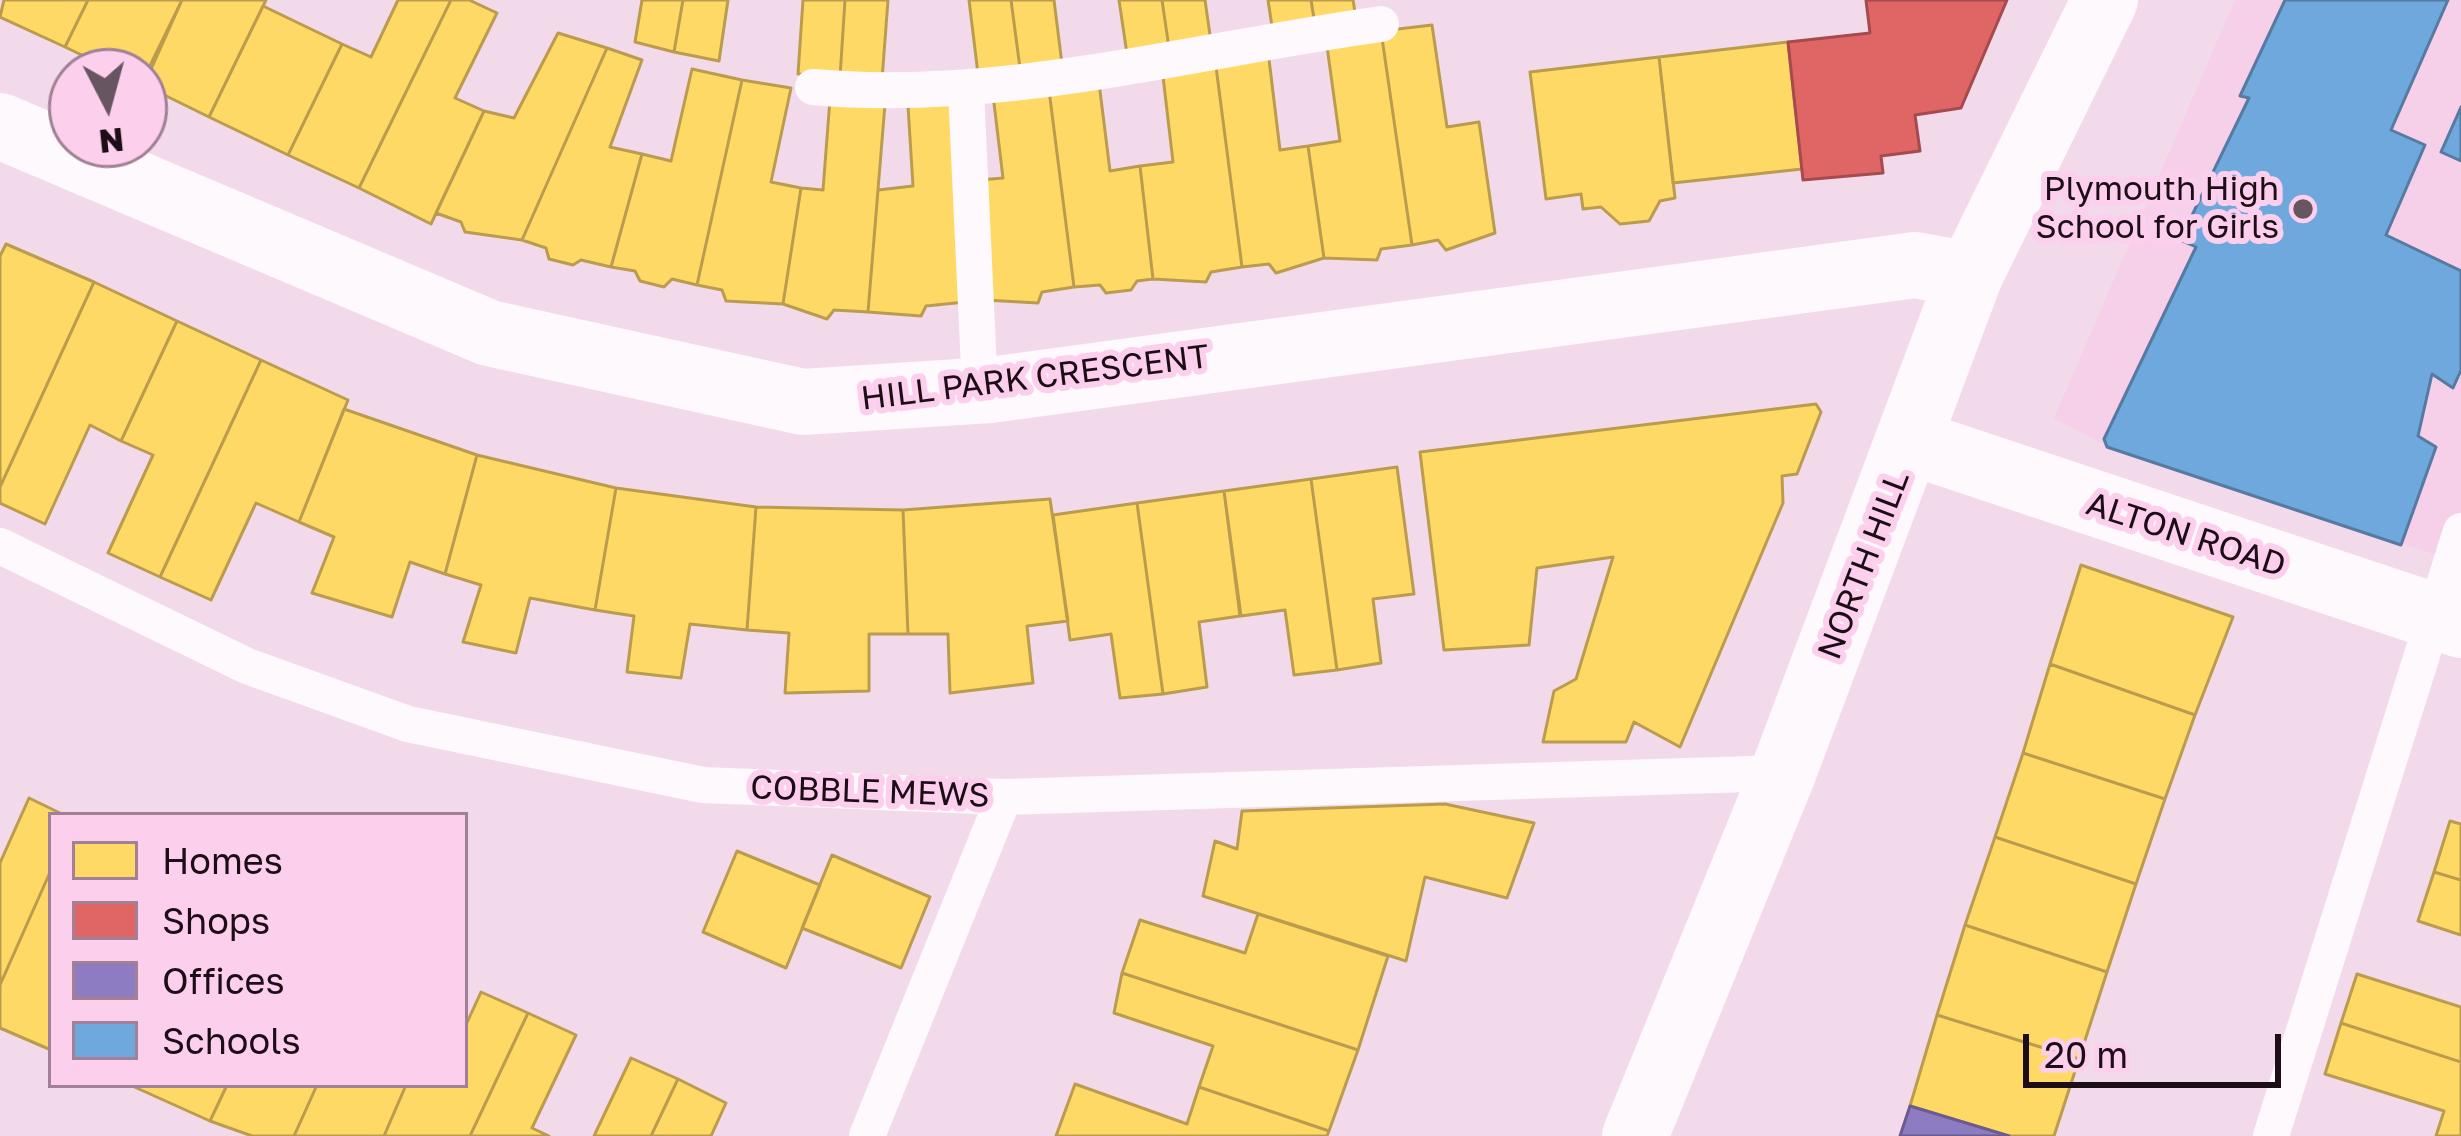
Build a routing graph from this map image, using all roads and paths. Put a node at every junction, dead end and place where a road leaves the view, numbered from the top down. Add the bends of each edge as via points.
1 (2105, 0) edge
2 (1381, 24) dead end
3 (813, 87) dead end
4 (966, 90) junction
5 (0, 126) edge
6 (1970, 275) junction
7 (980, 391) junction
8 (1911, 442) junction
9 (2461, 532) edge
10 (0, 546) edge
11 (2449, 621) edge
12 (1783, 773) junction
13 (1004, 797) junction
14 (867, 1136) edge
15 (1635, 1136) edge
16 (2271, 1136) edge

1 - 6 street, NORTH HILL
2 - 4 lane
3 - 4 lane
4 - 7 lane
5 - 7 street, HILL PARK CRESCENT via 489,333 803,402
6 - 7 street, HILL PARK CRESCENT via 1915,266
6 - 8 street, NORTH HILL
8 - 11 street, ALTON ROAD
8 - 12 street, NORTH HILL
9 - 11 lane
10 - 13 lane, COBBLE MEWS via 248,666 408,724 703,785
11 - 16 lane
12 - 13 lane, COBBLE MEWS
12 - 15 street, NORTH HILL
13 - 14 lane

